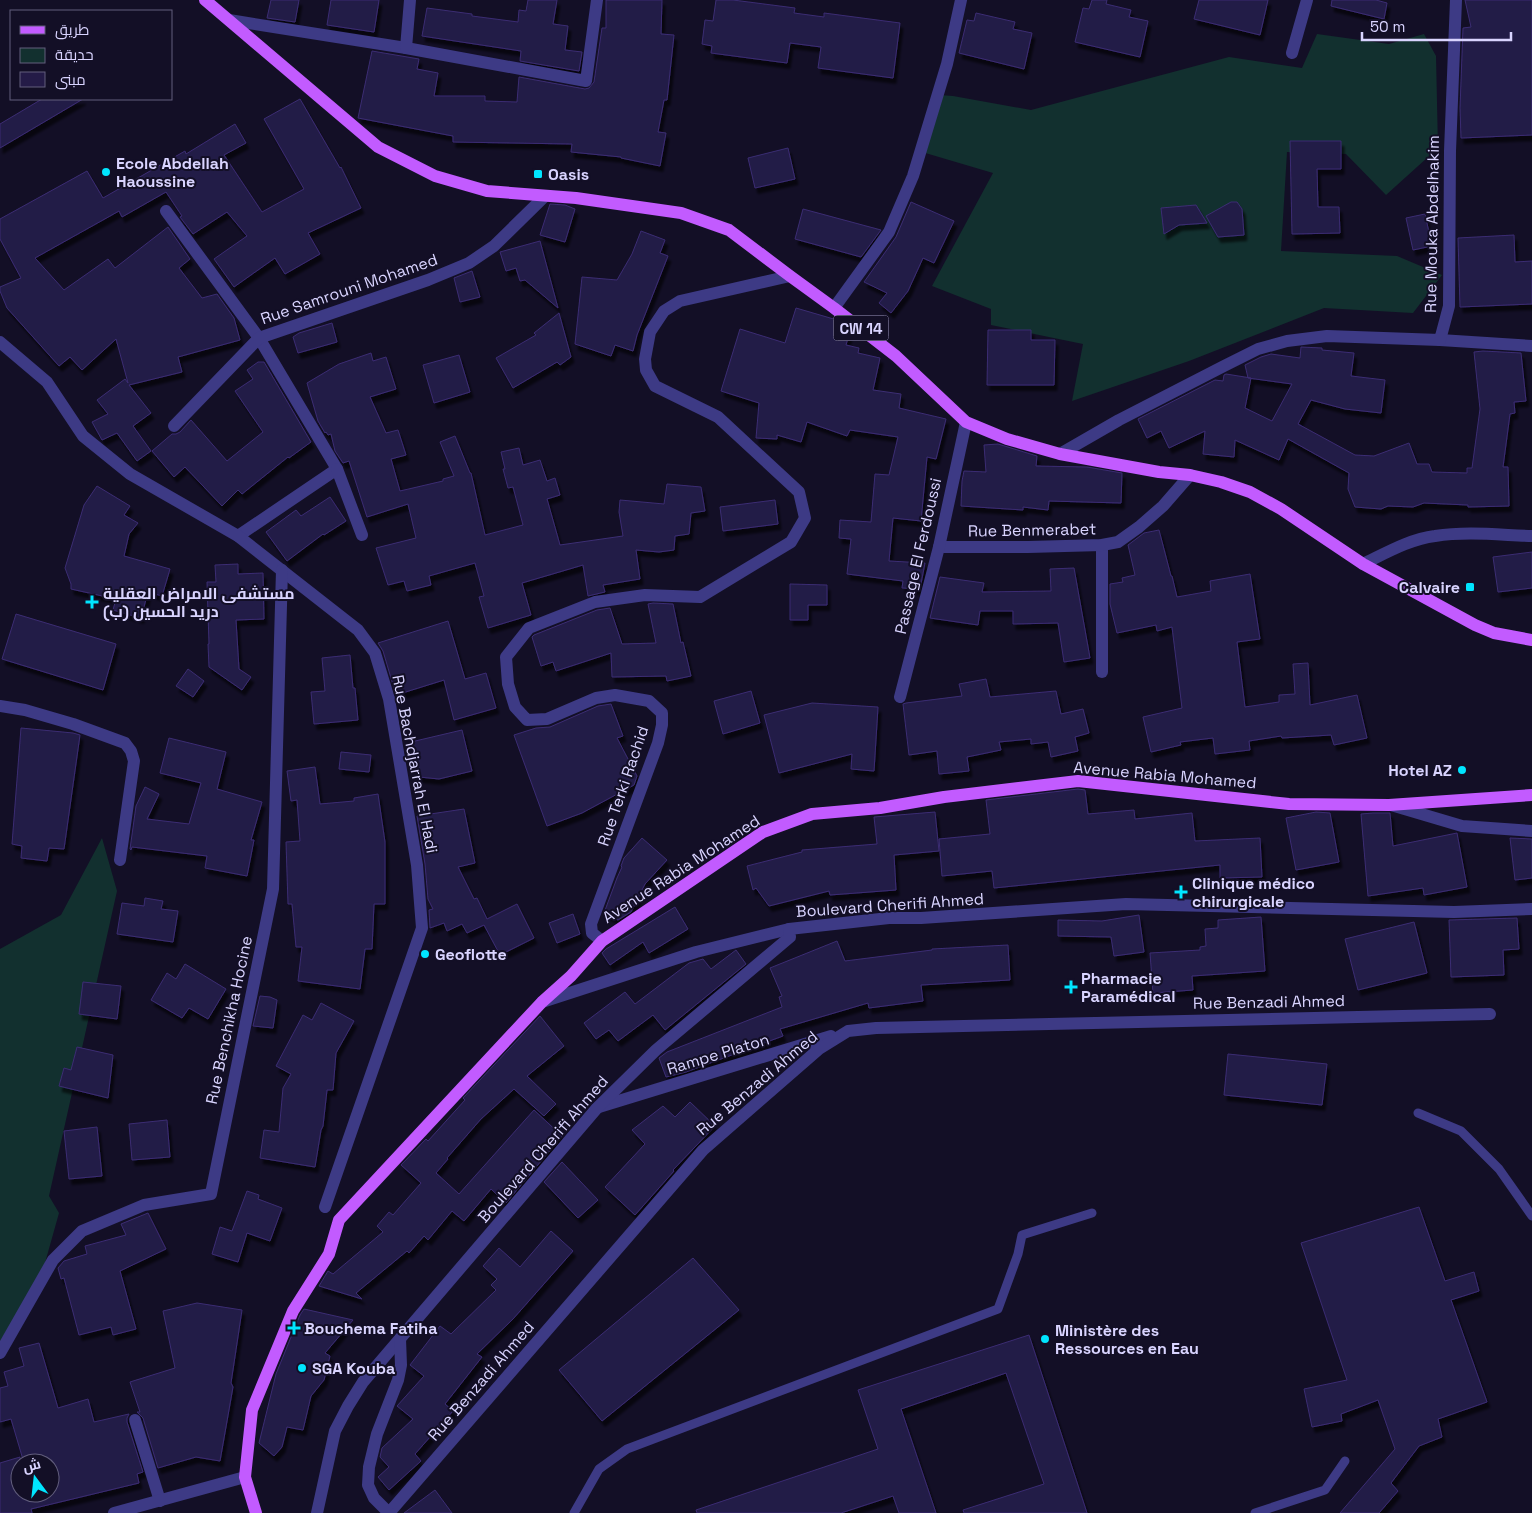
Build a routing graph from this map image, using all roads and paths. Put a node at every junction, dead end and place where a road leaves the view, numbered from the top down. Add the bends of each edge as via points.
1 (205, 0) edge
2 (410, 0) edge
3 (598, 0) edge
4 (961, 0) edge
5 (1307, 0) edge
6 (1456, 0) edge
7 (229, 20) junction
8 (406, 48) junction
9 (1292, 53) dead end
10 (545, 196) junction
11 (166, 211) dead end
12 (790, 276) junction
13 (834, 308) junction
14 (259, 338) junction
15 (1440, 340) junction
16 (0, 342) edge
17 (1532, 346) edge
18 (966, 422) junction
19 (174, 426) dead end
20 (1060, 454) junction
21 (337, 469) junction
22 (1190, 475) junction
23 (362, 535) dead end
24 (238, 536) junction
25 (1532, 536) edge
26 (1102, 545) junction
27 (939, 547) junction
28 (1363, 564) junction
29 (282, 570) junction
30 (1532, 640) edge
31 (1102, 672) dead end
32 (900, 698) dead end
33 (0, 706) edge
34 (1532, 795) edge
35 (1389, 804) junction
36 (1532, 831) edge
37 (120, 860) dead end
38 (1532, 910) edge
39 (789, 929) junction
40 (602, 941) junction
41 (542, 1002) junction
42 (1490, 1014) dead end
43 (848, 1031) junction
44 (597, 1108) junction
45 (1418, 1113) dead end
46 (324, 1207) dead end
47 (1092, 1213) dead end
48 (1532, 1216) edge
49 (400, 1339) junction
50 (0, 1353) edge
51 (135, 1420) dead end
52 (1345, 1461) dead end
53 (245, 1477) junction
54 (160, 1501) junction
55 (114, 1513) edge
56 (256, 1513) edge
57 (316, 1513) edge
58 (389, 1513) edge
59 (574, 1513) edge
60 (1255, 1513) edge

1 - 7 main road, CW 14
2 - 8 street
3 - 8 street via 586,81
4 - 13 street via 947,64 913,176 889,232
5 - 9 street
6 - 15 street, Rue Mouka Abdelhakim via 1450,151 1450,306
7 - 8 street
7 - 10 main road, CW 14 via 378,147 435,176 487,192
10 - 12 main road, CW 14 via 681,213 729,230
10 - 14 street, Rue Samrouni Mohamed via 494,246 469,263
11 - 14 street
12 - 13 main road, CW 14
12 - 40 street, Rue Terki Rachid via 680,301 664,311 650,332 645,359 646,370 655,386 718,417 799,492 805,518 791,542 700,597 644,595 595,602 529,628 506,657 514,707 527,720 547,719 596,698 616,695 649,701 662,713 658,743 592,924 592,933
13 - 18 main road, CW 14 via 896,356
14 - 19 street, Rue Samrouni Mohamed
14 - 21 street
15 - 17 street
15 - 20 street via 1327,336 1287,340 1224,366
16 - 24 street, Rue Bachdjarrah El Hadi via 47,382 83,436 130,474
18 - 20 main road, CW 14 via 1007,439
18 - 27 street, Passage El Ferdoussi
20 - 22 main road, CW 14
21 - 23 street
21 - 24 street
22 - 26 street, Rue Benmerabet via 1139,527 1118,542
22 - 28 main road, CW 14 via 1250,492
24 - 29 street, Rue Bachdjarrah El Hadi
25 - 28 street via 1434,536
26 - 27 street, Rue Benmerabet
26 - 31 street
27 - 32 street, Passage El Ferdoussi
28 - 30 main road, CW 14 via 1494,634
29 - 46 street, Rue Bachdjarrah El Hadi via 358,630 376,653 389,699 417,865 422,928
29 - 50 street, Rue Benchikha Hocine via 273,889 211,1194 144,1205 82,1231 53,1260
33 - 37 street via 26,710 125,743 134,761
34 - 35 main road, Avenue Rabia Mohamed
35 - 36 street via 1462,826
35 - 40 main road, Avenue Rabia Mohamed via 1289,804 1078,780 880,808 812,814 763,832
38 - 39 street, Boulevard Cherifi Ahmed via 1454,912 1126,904 889,918
39 - 41 street via 696,952
39 - 44 street, Boulevard Cherifi Ahmed via 790,937 656,1050
40 - 41 main road, Avenue Rabia Mohamed
41 - 53 main road, Avenue Rabia Mohamed via 339,1220 329,1254 293,1311 252,1410
42 - 43 street, Rue Benzadi Ahmed
43 - 44 street, Rampe Platon
43 - 58 street, Rue Benzadi Ahmed via 819,1049 703,1150
44 - 49 street, Boulevard Cherifi Ahmed
45 - 48 lane via 1461,1131 1499,1169
47 - 59 lane via 1022,1234 998,1309 627,1449 599,1469
49 - 57 street, Boulevard Cherifi Ahmed via 364,1382 335,1431
49 - 58 street via 398,1380 377,1434 369,1467 371,1492
51 - 54 street
52 - 60 lane via 1325,1490
53 - 54 street
53 - 56 main road, Avenue Rabia Mohamed
54 - 55 street

